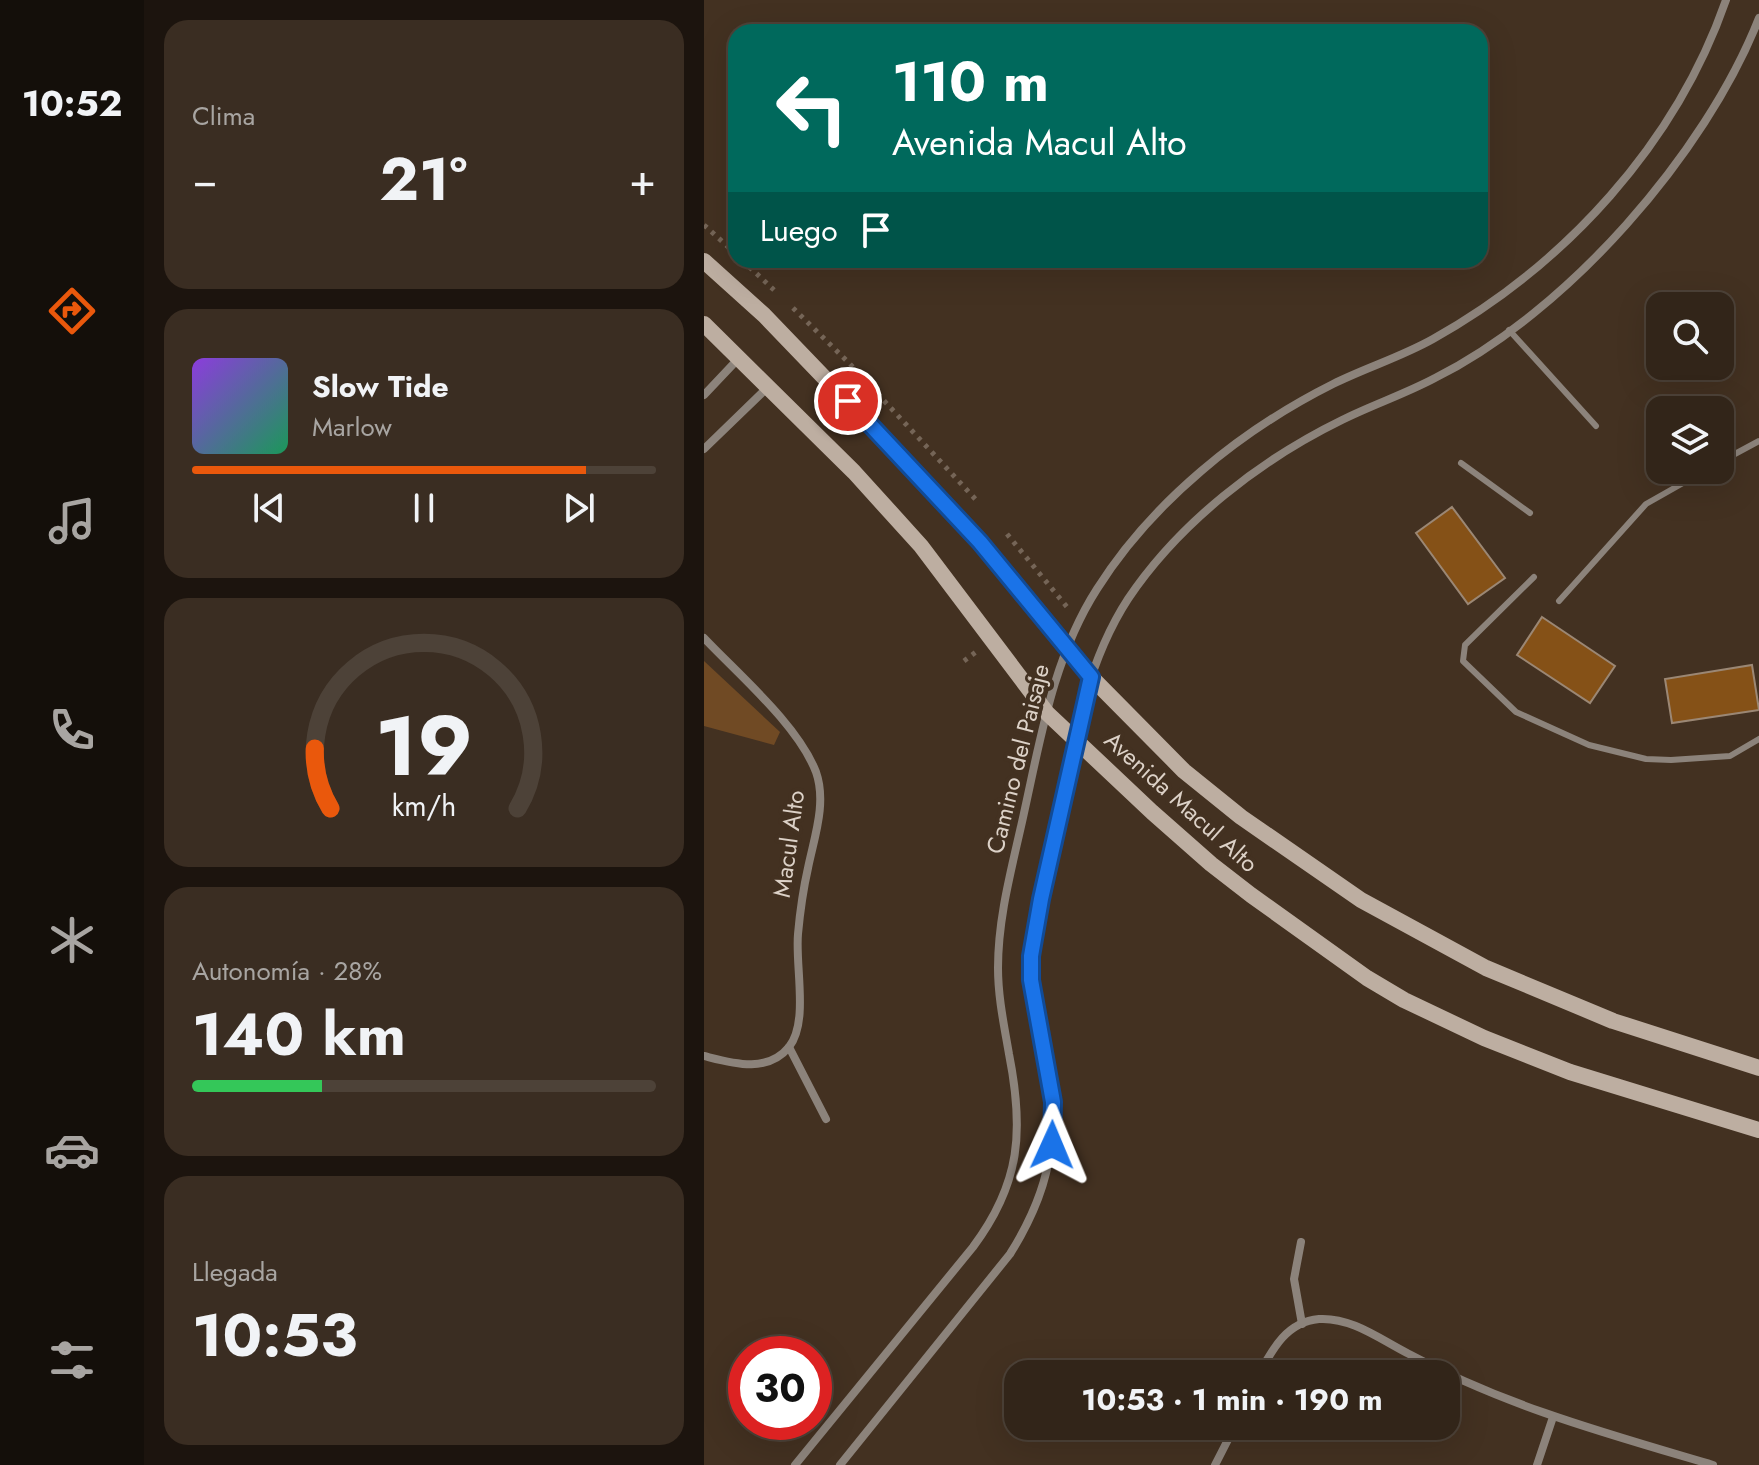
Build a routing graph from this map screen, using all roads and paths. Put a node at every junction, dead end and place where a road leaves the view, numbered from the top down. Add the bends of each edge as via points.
1 (1726, 0) edge
2 (1759, 18) edge
3 (704, 225) edge
4 (728, 247) edge
5 (704, 261) edge
6 (704, 324) edge
7 (1509, 330) junction
8 (740, 357) junction
9 (769, 386) junction
10 (704, 395) edge
11 (1596, 426) dead end
12 (1759, 441) edge
13 (704, 449) edge
14 (1734, 454) edge
15 (1461, 463) dead end
16 (1681, 484) edge
17 (1530, 513) dead end
18 (1534, 577) dead end
19 (1559, 601) dead end
20 (704, 638) edge
21 (1066, 647) junction
22 (1091, 677) junction
23 (1047, 713) junction
24 (1076, 739) junction
25 (1759, 739) edge
26 (789, 1047) junction
27 (704, 1056) edge
28 (1759, 1068) edge
29 (826, 1119) dead end
30 (1759, 1130) edge
31 (1301, 1242) dead end
32 (1302, 1324) junction
33 (1267, 1360) edge
34 (1553, 1417) junction
35 (1228, 1440) edge
36 (795, 1465) edge
37 (840, 1465) edge
38 (1215, 1465) edge
39 (1537, 1465) edge
40 (1713, 1465) edge

1 - 21 street, Camino del Paisaje via 1681,97 1654,140 1590,218 1553,254 1472,316 1331,385 1242,438 1129,545 1098,586
2 - 7 street via 1728,83 1669,173 1597,255
3 - 4 path
5 - 21 street, Avenida Macul Alto via 764,315 938,496
6 - 8 street, Avenida Macul Alto
7 - 11 lane
7 - 22 street via 1436,378 1301,441 1228,493 1129,599
8 - 9 street, Avenida Macul Alto
8 - 10 street
9 - 13 street
9 - 23 street, Avenida Macul Alto via 921,546
12 - 14 lane
15 - 17 lane
16 - 19 lane via 1646,504
18 - 25 lane via 1462,653 1463,661 1516,712 1589,745 1659,760 1730,756
20 - 26 street, Macul Alto via 790,729 804,748 820,791 796,955 801,1011
21 - 22 street, Avenida Macul Alto
21 - 23 street, Camino del Paisaje
22 - 24 street
22 - 28 street, Avenida Macul Alto via 1184,771 1361,900 1549,996
23 - 24 street, Avenida Macul Alto
23 - 36 street, Camino del Paisaje via 999,938 1000,1003 1019,1126 1009,1185 973,1247
24 - 30 street, Avenida Macul Alto via 1211,864 1330,954 1404,1000 1570,1072
24 - 37 street via 1031,956 1053,1102 1052,1145 1041,1194 1010,1254
26 - 27 street via 758,1064
26 - 29 street
31 - 32 street via 1294,1279
32 - 33 street via 1279,1339
32 - 34 street via 1316,1319 1350,1324 1494,1395
34 - 39 street
34 - 40 street
35 - 38 street

